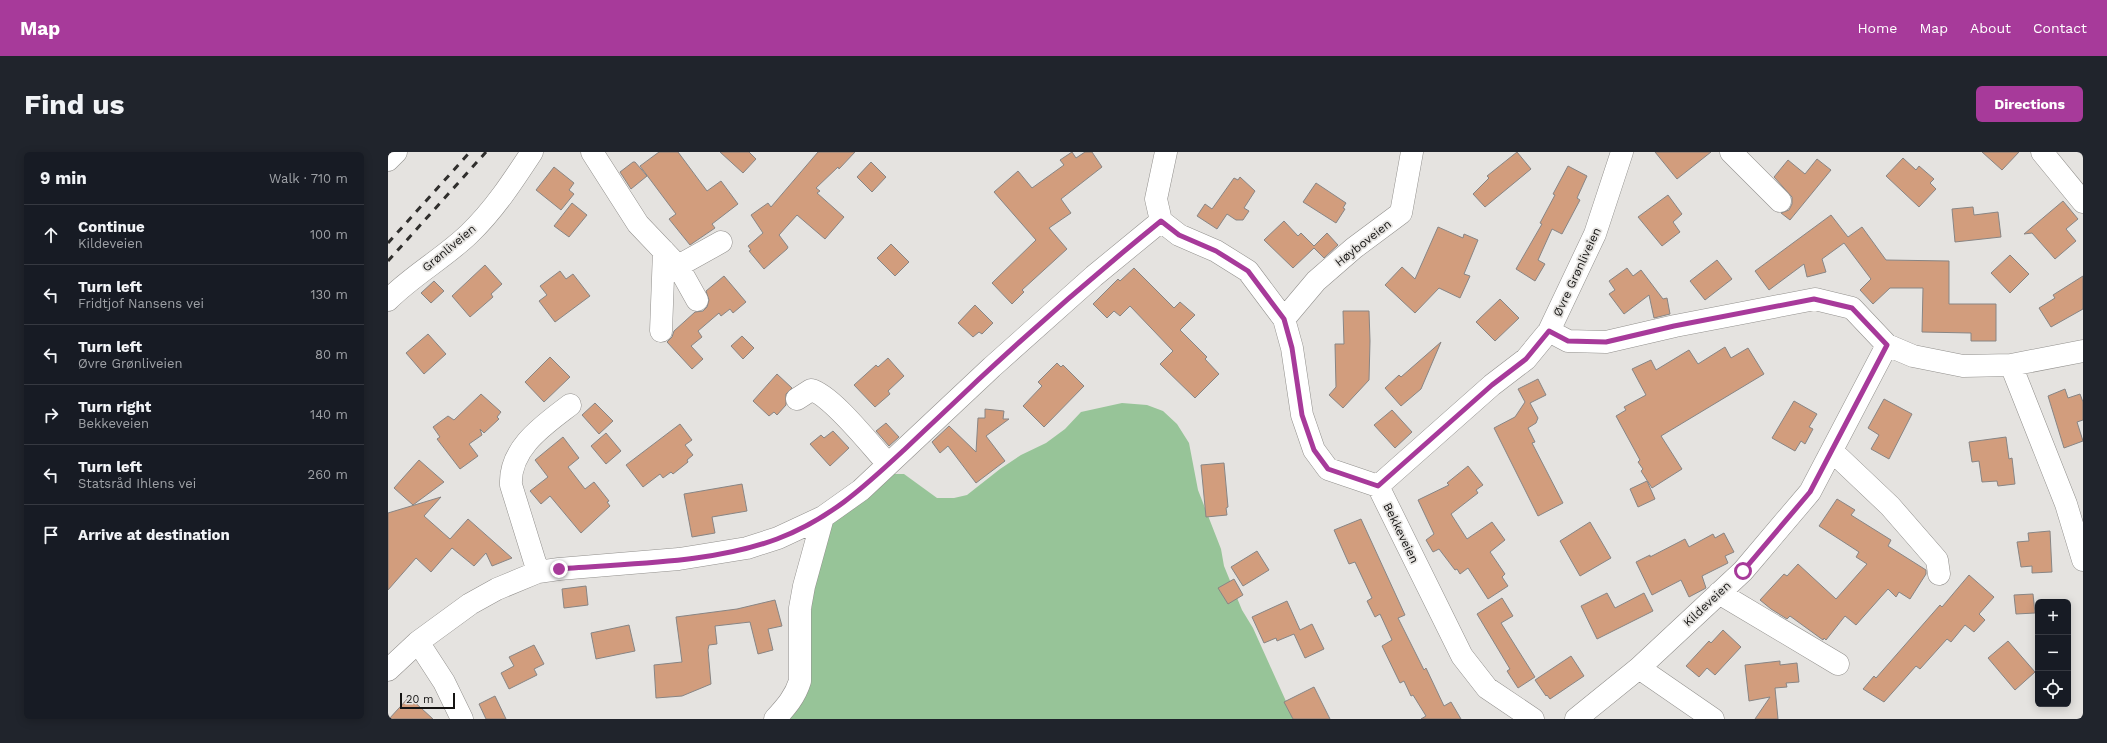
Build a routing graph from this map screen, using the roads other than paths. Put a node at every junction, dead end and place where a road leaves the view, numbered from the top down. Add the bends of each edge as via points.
1 (396, 152) edge
2 (532, 152) edge
3 (592, 152) edge
4 (1166, 152) edge
5 (1412, 152) edge
6 (1622, 152) edge
7 (1731, 152) edge
8 (2042, 152) edge
9 (388, 160) edge
10 (1780, 201) dead end
11 (2083, 202) edge
12 (1161, 221) junction
13 (721, 242) dead end
14 (671, 258) junction
15 (388, 300) edge
16 (697, 300) dead end
17 (1284, 319) junction
18 (1549, 331) junction
19 (661, 332) dead end
20 (1887, 345) junction
21 (2083, 352) edge
22 (2012, 365) junction
23 (797, 399) dead end
24 (570, 404) dead end
25 (1832, 451) junction
26 (888, 464) junction
27 (1378, 486) junction
28 (823, 517) junction
29 (2083, 560) edge
30 (538, 572) junction
31 (1939, 574) dead end
32 (1719, 593) junction
33 (418, 642) junction
34 (1838, 664) dead end
35 (1639, 668) junction
36 (388, 670) edge
37 (462, 719) edge
38 (774, 719) edge
39 (1533, 719) edge
40 (1576, 719) edge
41 (1714, 719) edge

1 - 9 street
2 - 15 street, Grønliveien via 509,186 469,234
3 - 14 street via 638,224
4 - 12 street via 1156,198
5 - 17 street, Høyboveien via 1401,213 1354,248 1316,281
6 - 18 street, Øvre Grønliveien via 1595,234
7 - 10 street
8 - 11 street
12 - 17 street via 1179,235 1216,251 1248,271
12 - 26 street via 1088,281
13 - 14 street
14 - 16 street
14 - 19 street
17 - 27 street via 1292,348 1302,415 1314,450 1328,469
18 - 20 street via 1568,341 1606,342 1814,299 1852,308
18 - 27 street, Øvre Grønliveien via 1526,359 1492,385
20 - 22 street via 1912,356 1963,366
20 - 25 street, Kildeveien
21 - 22 street
22 - 29 street via 2066,504
23 - 26 street via 811,390 817,391
24 - 30 street via 524,445 514,461 510,474 511,485
25 - 31 street via 1890,506 1937,560
25 - 32 street, Kildeveien via 1810,492 1743,571
26 - 28 street via 861,490
27 - 39 street, Bekkeveien via 1462,656 1487,688
28 - 30 street via 778,538 747,548 679,559
28 - 38 street via 800,608 800,681 790,703
30 - 33 street via 497,589 470,604
32 - 34 street
32 - 35 street, Kildeveien
33 - 36 street
33 - 37 street via 444,682
35 - 40 street, Kildeveien
35 - 41 street

